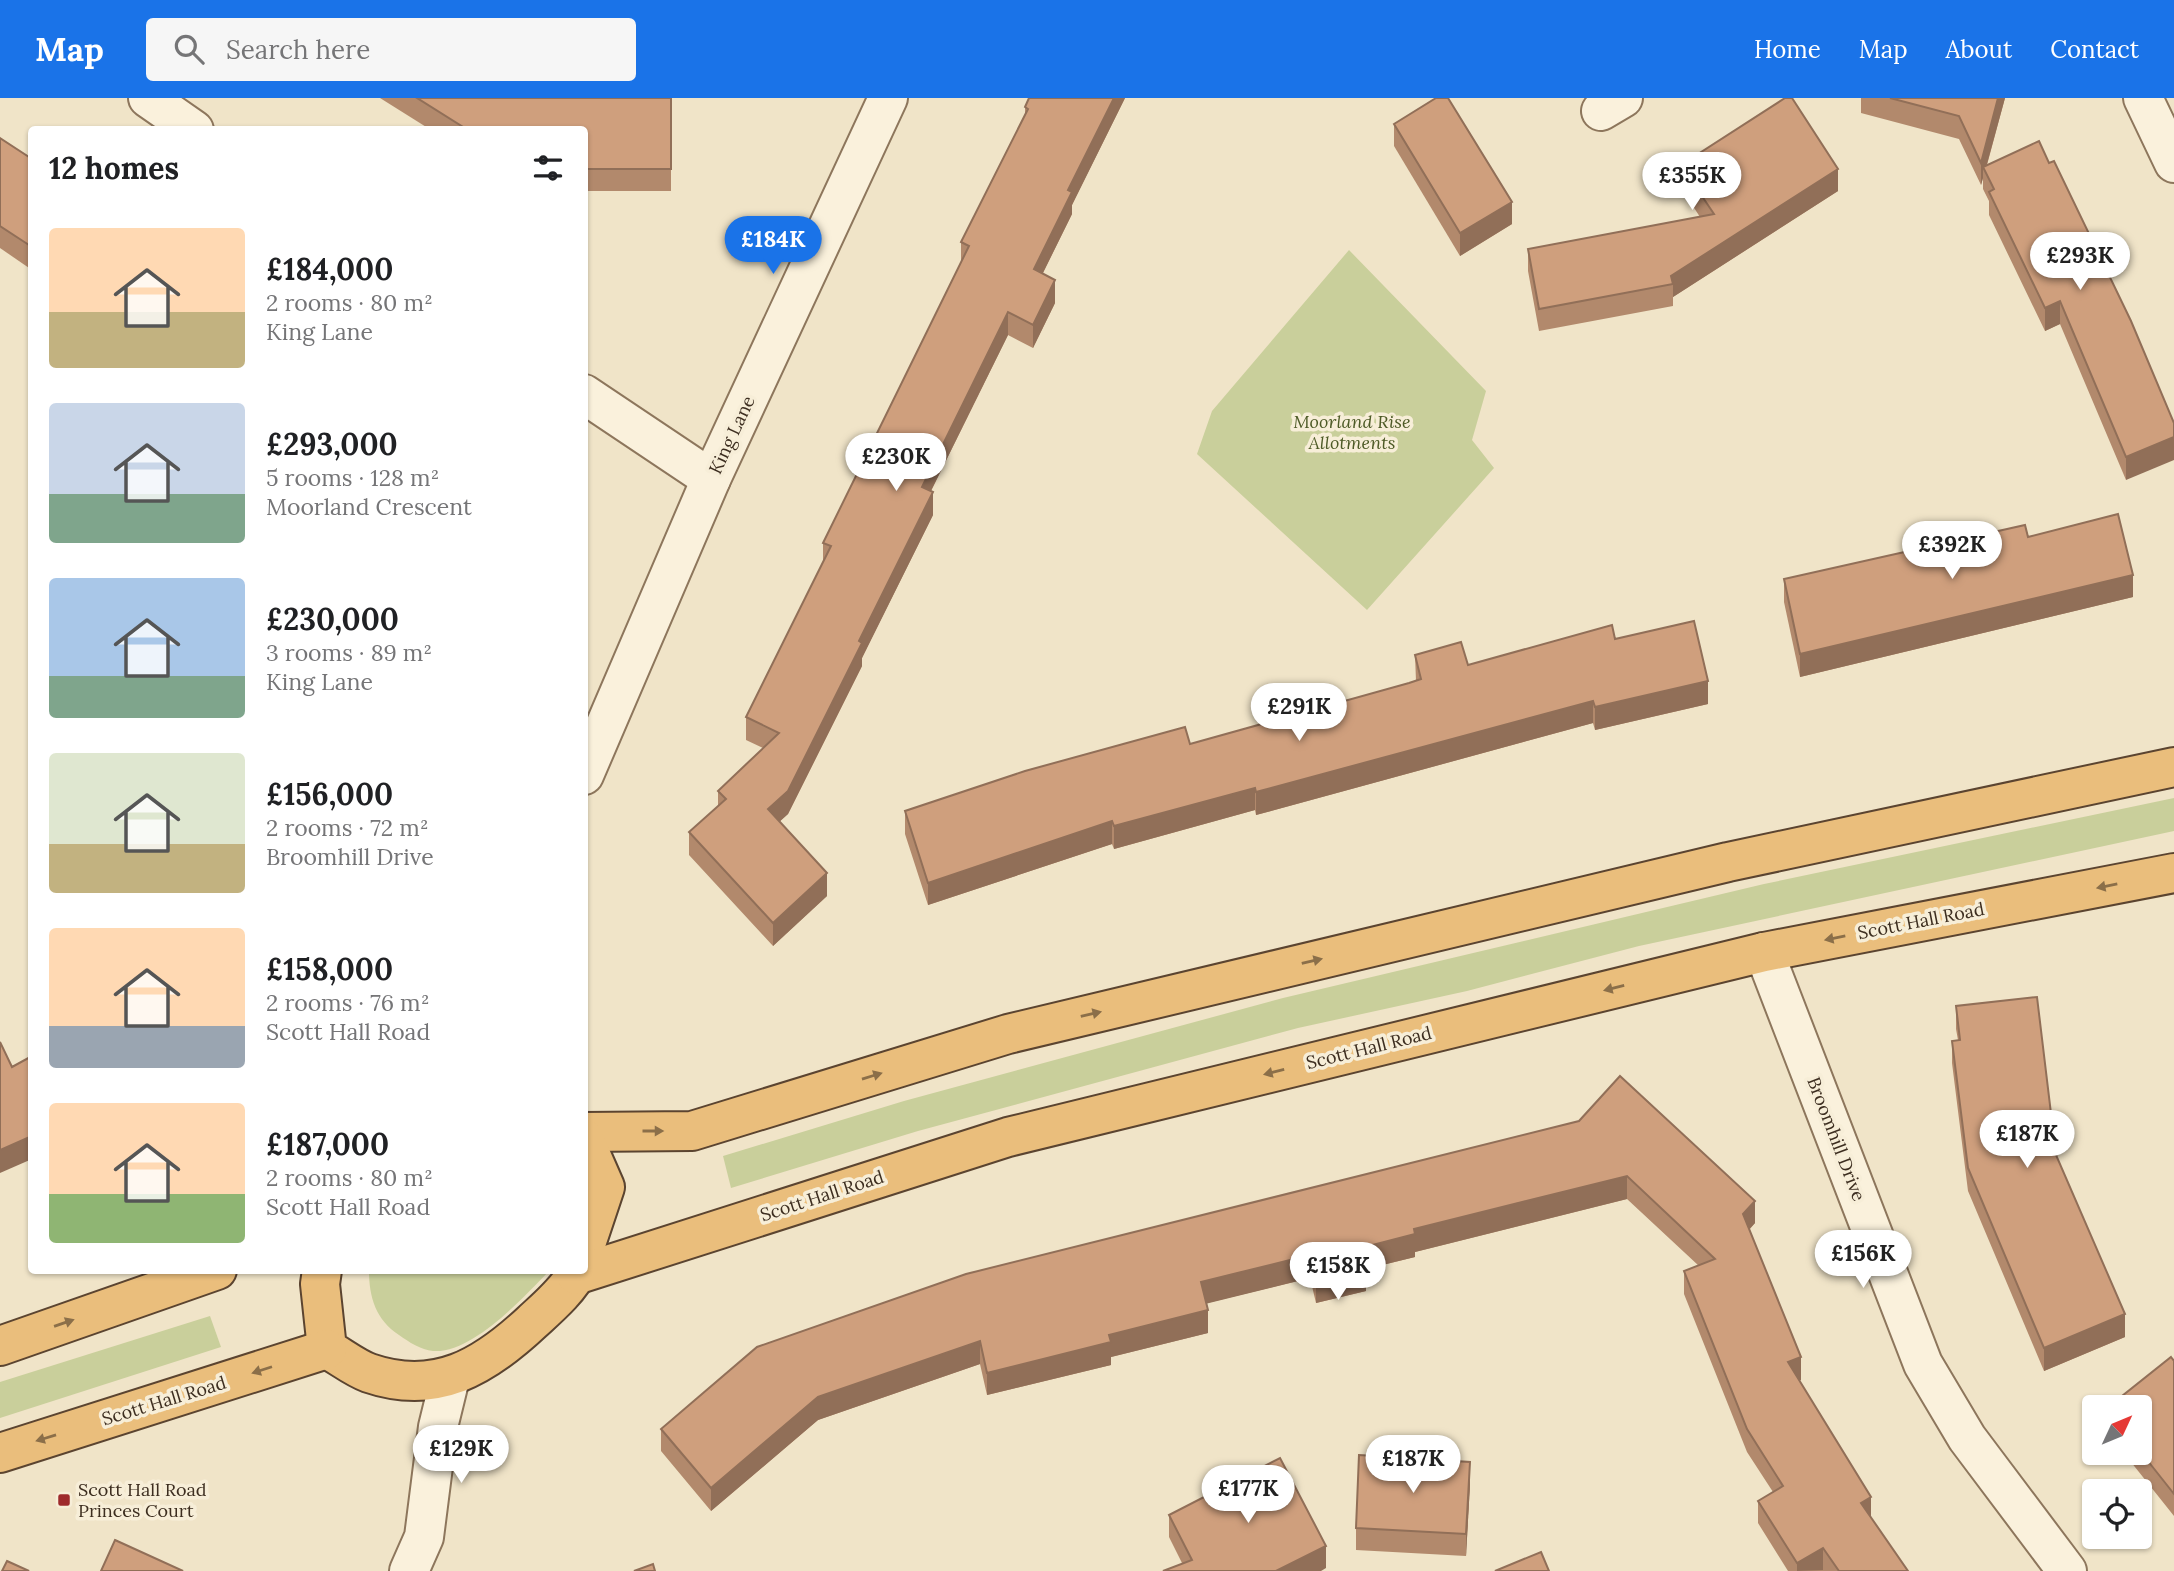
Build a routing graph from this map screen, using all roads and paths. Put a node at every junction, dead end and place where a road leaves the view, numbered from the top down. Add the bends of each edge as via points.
1 (148, 98) edge
2 (888, 98) edge
3 (2143, 98) edge
4 (188, 126) edge
5 (2174, 163) edge
6 (588, 397) edge
7 (711, 479) junction
8 (588, 766) edge
9 (2174, 767) edge
10 (2174, 873) edge
11 (1764, 952) junction
12 (588, 1132) edge
13 (588, 1148) edge
14 (588, 1239) edge
15 (588, 1262) edge
16 (206, 1274) edge
17 (321, 1274) edge
18 (571, 1274) edge
19 (0, 1346) edge
20 (327, 1349) junction
21 (450, 1378) junction
22 (0, 1453) edge
23 (409, 1571) edge
24 (2067, 1571) edge

1 - 4 street
2 - 7 street, King Lane
3 - 5 street
6 - 7 street
7 - 8 street, King Lane
12 -> 9 highway via 692,1131 1008,1034 1728,862
10 -> 11 highway, Scott Hall Road
11 -> 15 highway, Scott Hall Road via 1008,1137
11 - 24 street, Broomhill Drive via 1923,1364 1967,1438
13 - 14 highway via 606,1187
19 -> 16 highway
17 - 20 highway
18 - 21 highway via 509,1344 480,1365
20 - 21 highway via 368,1373 406,1380
20 -> 22 highway, Scott Hall Road
21 - 23 street via 438,1427 424,1536

